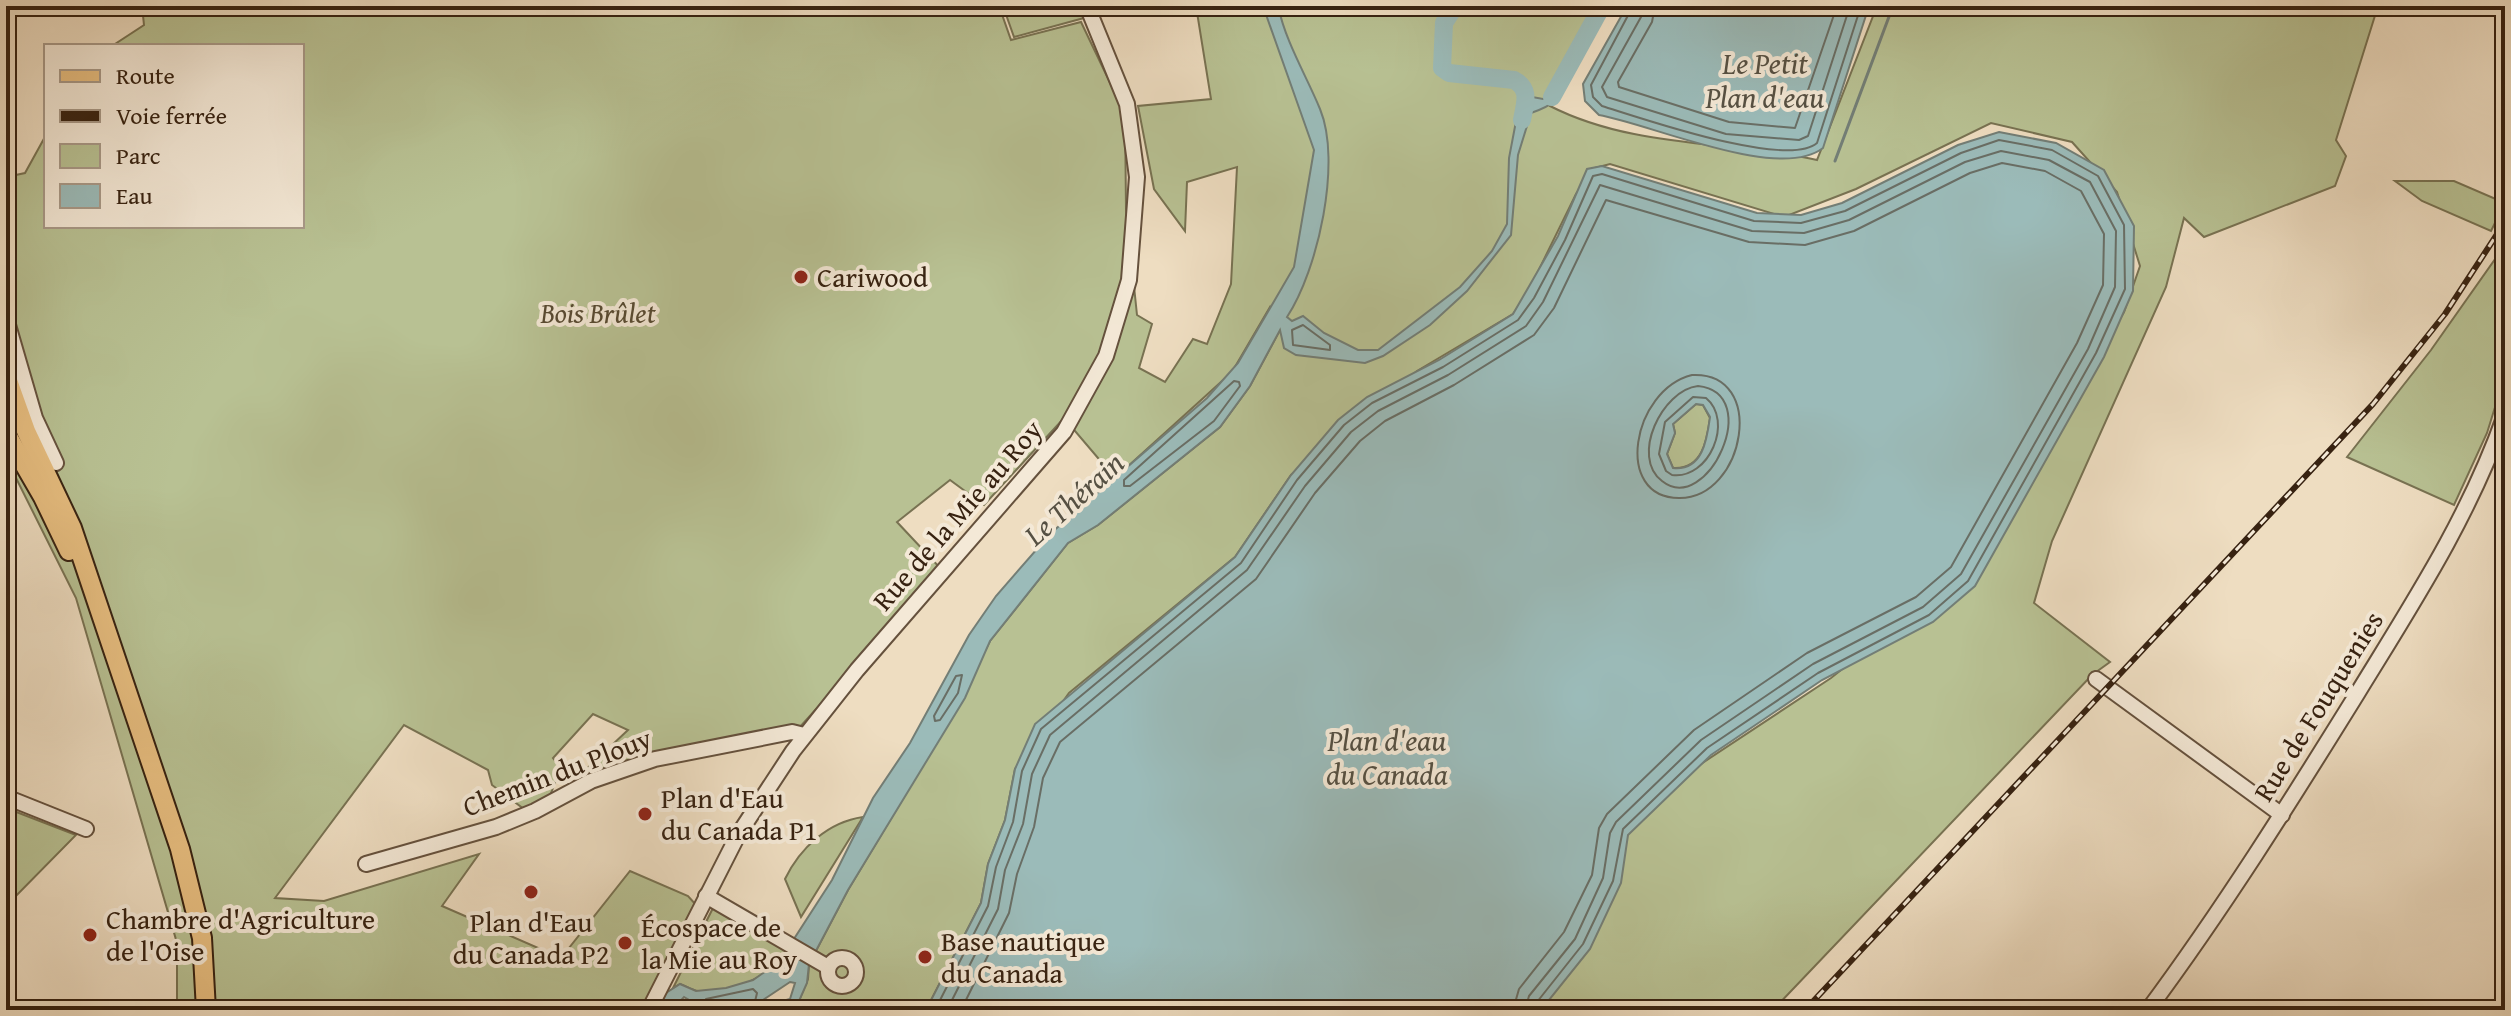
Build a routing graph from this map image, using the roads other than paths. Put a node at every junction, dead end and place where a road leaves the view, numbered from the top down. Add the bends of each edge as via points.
1 (1087, 6) edge
2 (6, 318) edge
3 (6, 375) edge
4 (6, 415) edge
5 (2505, 415) edge
6 (6, 433) edge
7 (56, 463) dead end
8 (84, 563) junction
9 (2096, 679) dead end
10 (804, 735) junction
11 (770, 738) junction
12 (793, 751) junction
13 (6, 797) edge
14 (2282, 815) junction
15 (86, 829) dead end
16 (366, 864) dead end
17 (706, 896) junction
18 (822, 963) dead end
19 (197, 1010) edge
20 (206, 1010) edge
21 (649, 1010) edge
22 (2148, 1010) edge

1 - 10 street, Rue de la Mie au Roy via 1127,104 1136,165 1129,280 1109,349 1064,432
2 - 7 street via 32,410
3 - 8 main road
4 - 8 main road
5 - 14 street, Rue de Fouquenies via 2483,477 2458,525
6 - 19 main road via 77,571 159,814 192,928
8 - 20 main road via 191,887 202,938
9 - 14 street
10 - 11 street, Chemin du Plouy via 792,732
10 - 12 street, Rue de la Mie au Roy
11 - 12 street
11 - 16 street, Chemin du Plouy via 644,762 496,827
12 - 17 street, Rue de la Mie au Roy
13 - 15 street
14 - 22 street, Rue de Fouquenies
17 - 18 street
17 - 21 street, Rue de la Mie au Roy

